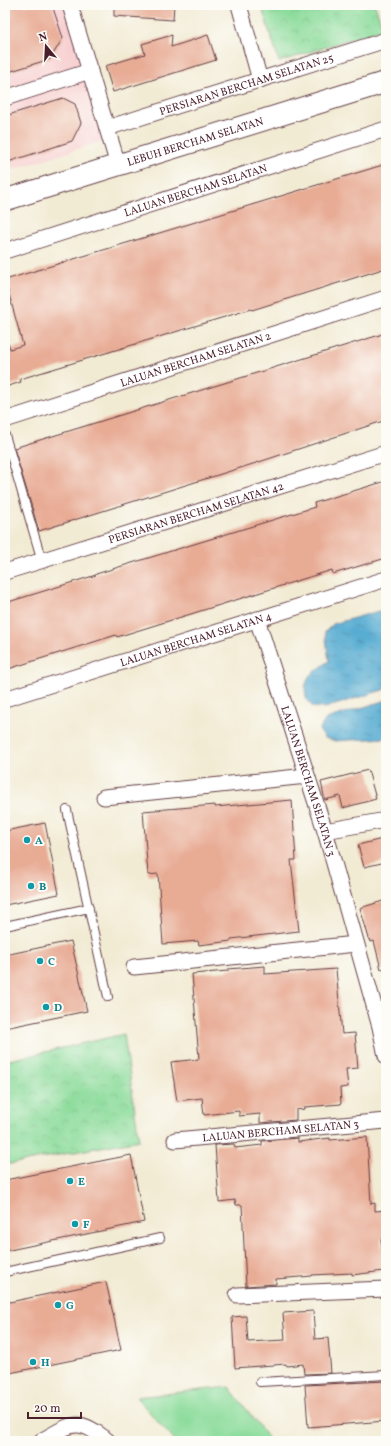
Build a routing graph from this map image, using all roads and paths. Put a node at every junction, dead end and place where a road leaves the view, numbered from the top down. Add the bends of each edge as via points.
1 (70, 5) edge
2 (239, 5) edge
3 (386, 40) edge
4 (90, 71) junction
5 (260, 80) junction
6 (386, 82) edge
7 (5, 98) edge
8 (107, 128) junction
9 (386, 129) edge
10 (118, 165) junction
11 (5, 200) edge
12 (5, 251) edge
13 (386, 298) edge
14 (5, 420) edge
15 (5, 435) edge
16 (386, 453) edge
17 (42, 561) junction
18 (5, 572) edge
19 (386, 579) edge
20 (257, 619) junction
21 (5, 699) edge
22 (307, 776) junction
23 (104, 797) dead end
24 (67, 810) dead end
25 (386, 820) edge
26 (325, 831) junction
27 (89, 908) junction
28 (5, 926) edge
29 (356, 944) junction
30 (134, 967) dead end
31 (108, 997) dead end
32 (386, 1056) edge
33 (386, 1121) edge
34 (175, 1140) dead end
35 (160, 1238) dead end
36 (5, 1272) edge
37 (386, 1289) edge
38 (237, 1295) dead end
39 (386, 1375) edge
40 (260, 1382) dead end
41 (41, 1441) edge
42 (108, 1441) edge

1 - 4 street
2 - 5 street
3 - 5 street, PERSIARAN BERCHAM SELATAN 25
4 - 7 street
4 - 8 street
5 - 8 street, PERSIARAN BERCHAM SELATAN 25
6 - 10 street, LEBUH BERCHAM SELATAN
8 - 10 street
9 - 12 street, LALUAN BERCHAM SELATAN
10 - 11 street, LEBUH BERCHAM SELATAN
13 - 14 street, LALUAN BERCHAM SELATAN 2
15 - 17 lane
16 - 17 street, PERSIARAN BERCHAM SELATAN 42
17 - 18 street, PERSIARAN BERCHAM SELATAN 42
19 - 20 street, LALUAN BERCHAM SELATAN 4
20 - 21 street, LALUAN BERCHAM SELATAN 4
20 - 22 street, LALUAN BERCHAM SELATAN 3
22 - 23 street
22 - 26 street, LALUAN BERCHAM SELATAN 3
24 - 27 lane
25 - 26 street
26 - 29 street, LALUAN BERCHAM SELATAN 3
27 - 28 lane
27 - 31 lane
29 - 30 street
29 - 32 street, LALUAN BERCHAM SELATAN 3
33 - 34 street, LALUAN BERCHAM SELATAN 3
35 - 36 lane
37 - 38 street
39 - 40 lane
41 - 42 street via 74,1424 95,1430

